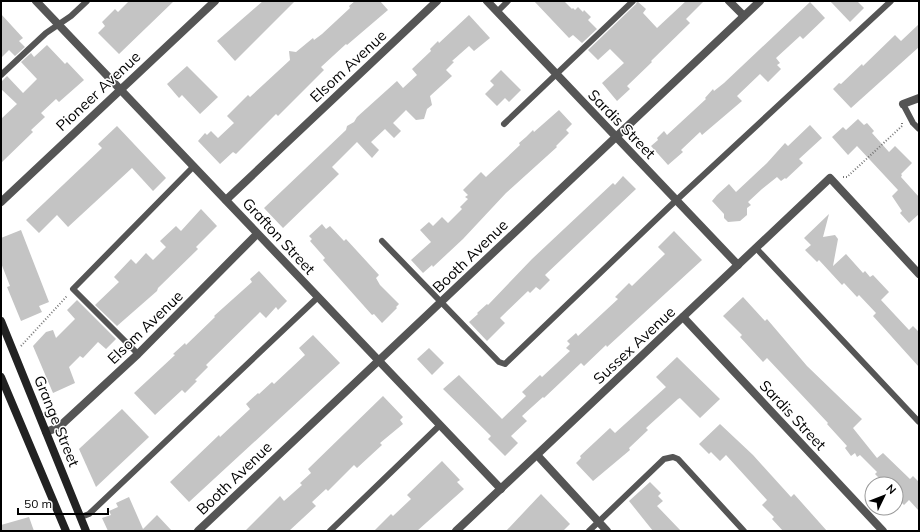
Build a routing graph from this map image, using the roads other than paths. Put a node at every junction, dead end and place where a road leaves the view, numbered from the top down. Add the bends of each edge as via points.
1 (36, 1) edge
2 (87, 1) edge
3 (215, 1) edge
4 (437, 1) edge
5 (487, 1) edge
6 (508, 1) edge
7 (633, 1) edge
8 (729, 1) edge
9 (760, 1) edge
10 (892, 1) edge
11 (497, 12) junction
12 (744, 16) junction
13 (58, 25) junction
14 (556, 74) junction
15 (1, 75) edge
16 (121, 90) junction
17 (919, 98) edge
18 (903, 104) joint
19 (504, 124) dead end
20 (919, 129) edge
21 (615, 137) junction
22 (194, 166) junction
23 (226, 200) junction
24 (676, 200) junction
25 (1, 202) edge
26 (257, 234) junction
27 (382, 241) dead end
28 (756, 248) junction
29 (738, 265) junction
30 (919, 274) edge
31 (317, 298) junction
32 (441, 303) junction
33 (683, 317) junction
34 (1, 321) edge
35 (3, 334) edge
36 (138, 354) junction
37 (378, 362) junction
38 (1, 377) edge
39 (919, 422) edge
40 (440, 425) junction
41 (46, 432) junction
42 (537, 455) junction
43 (501, 489) junction
44 (81, 517) junction
45 (598, 522) junction
46 (66, 531) edge
47 (86, 531) edge
48 (198, 531) edge
49 (330, 531) edge
50 (456, 531) edge
51 (589, 531) edge
52 (607, 531) edge
53 (744, 531) edge
54 (882, 531) edge

1 - 13 street, Grafton Street
2 - 13 lane
3 - 16 street, Pioneer Avenue
4 - 23 street, Elsom Avenue
5 - 11 street, Sardis Street
6 - 11 lane
7 - 14 lane
8 - 12 street
9 - 12 street, Booth Avenue
10 - 24 lane
11 - 14 street, Sardis Street
12 - 21 street, Booth Avenue
13 - 15 lane
13 - 16 street, Grafton Street
14 - 19 lane
14 - 21 street, Sardis Street
16 - 22 street, Grafton Street
16 - 25 street, Pioneer Avenue
17 - 18 street
18 - 20 lane
21 - 24 street, Sardis Street
21 - 32 street, Booth Avenue
22 - 23 street, Grafton Street
22 - 36 lane via 73,289
23 - 26 street, Grafton Street
24 - 29 street, Sardis Street
24 - 32 lane via 505,364 499,362
26 - 31 street, Grafton Street
26 - 36 street, Elsom Avenue
27 - 32 lane
28 - 29 street, Sussex Avenue
28 - 30 street, Sussex Avenue via 830,178
28 - 39 lane
29 - 33 street, Sussex Avenue
31 - 37 street, Grafton Street
31 - 44 lane via 89,514
32 - 37 street, Booth Avenue
33 - 42 street, Sussex Avenue
33 - 54 street, Sardis Street
34 - 35 main road, Grange Street
35 - 41 main road, Grange Street
36 - 41 street, Elsom Avenue via 59,427
37 - 40 street, Grafton Street
37 - 48 street, Booth Avenue
38 - 46 main road
40 - 43 street, Grafton Street
40 - 49 lane
41 - 44 main road, Grange Street
42 - 43 street, Sussex Avenue
42 - 45 street
43 - 50 street, Sussex Avenue
44 - 47 main road, Grange Street
45 - 51 lane
45 - 52 street
45 - 53 lane via 664,459 673,457 678,459

